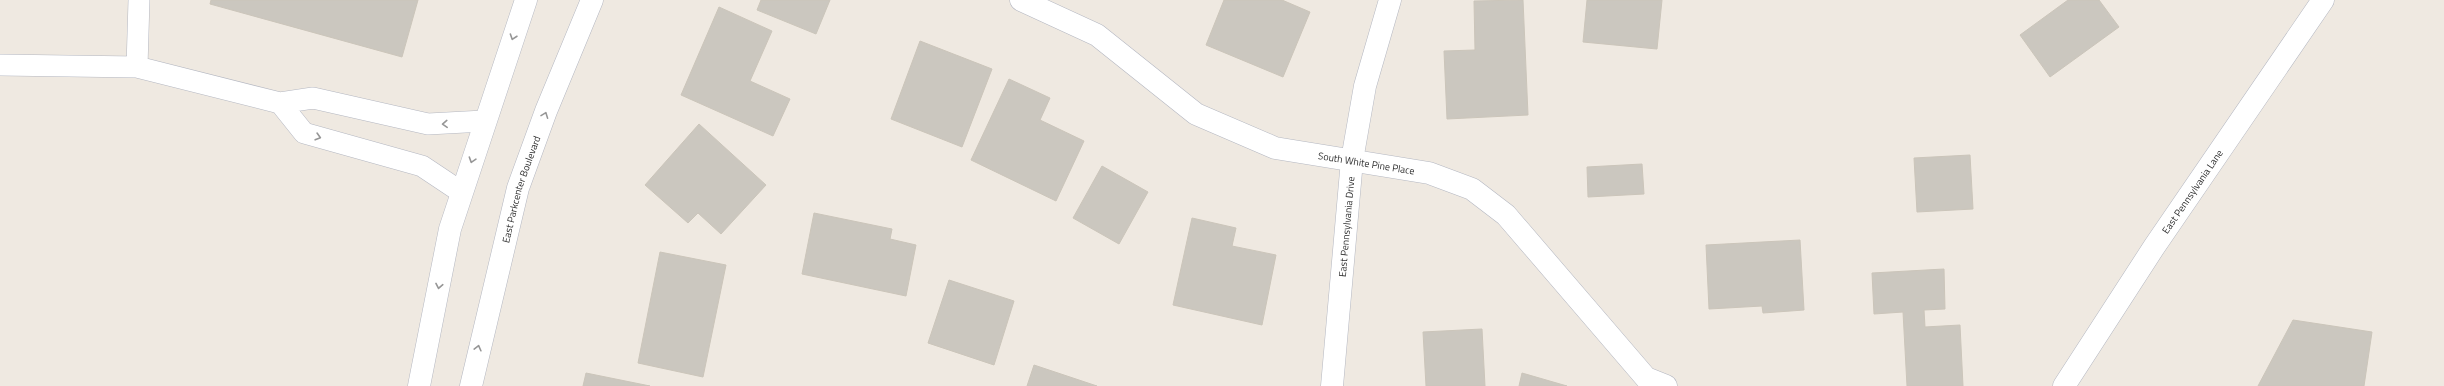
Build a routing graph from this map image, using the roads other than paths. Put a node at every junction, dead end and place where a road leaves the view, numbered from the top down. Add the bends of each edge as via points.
1 (139, 0) edge
2 (526, 0) edge
3 (592, 0) edge
4 (1021, 0) edge
5 (1390, 0) edge
6 (2323, 0) edge
7 (0, 65) edge
8 (137, 67) junction
9 (280, 103) junction
10 (484, 122) junction
11 (1352, 160) junction
12 (461, 192) junction
13 (419, 386) edge
14 (471, 386) edge
15 (1332, 386) edge
16 (1666, 386) edge
17 (2064, 386) edge

1 - 8 lane
2 -> 10 street
14 -> 3 street, East Parkcenter Boulevard via 518,188 546,111
4 - 11 street, South White Pine Place via 1097,35 1196,114 1275,148
5 - 11 street, East Pennsylvania Drive via 1365,86
6 - 17 street, East Pennsylvania Lane via 2154,247
7 - 8 lane
8 - 9 lane
10 -> 9 lane via 428,124 313,98
9 -> 12 lane via 304,133 422,166
10 -> 12 street
11 - 15 street, East Pennsylvania Drive
11 - 16 street, South White Pine Place via 1429,173 1472,189 1506,215 1646,378
12 -> 13 street via 450,229

